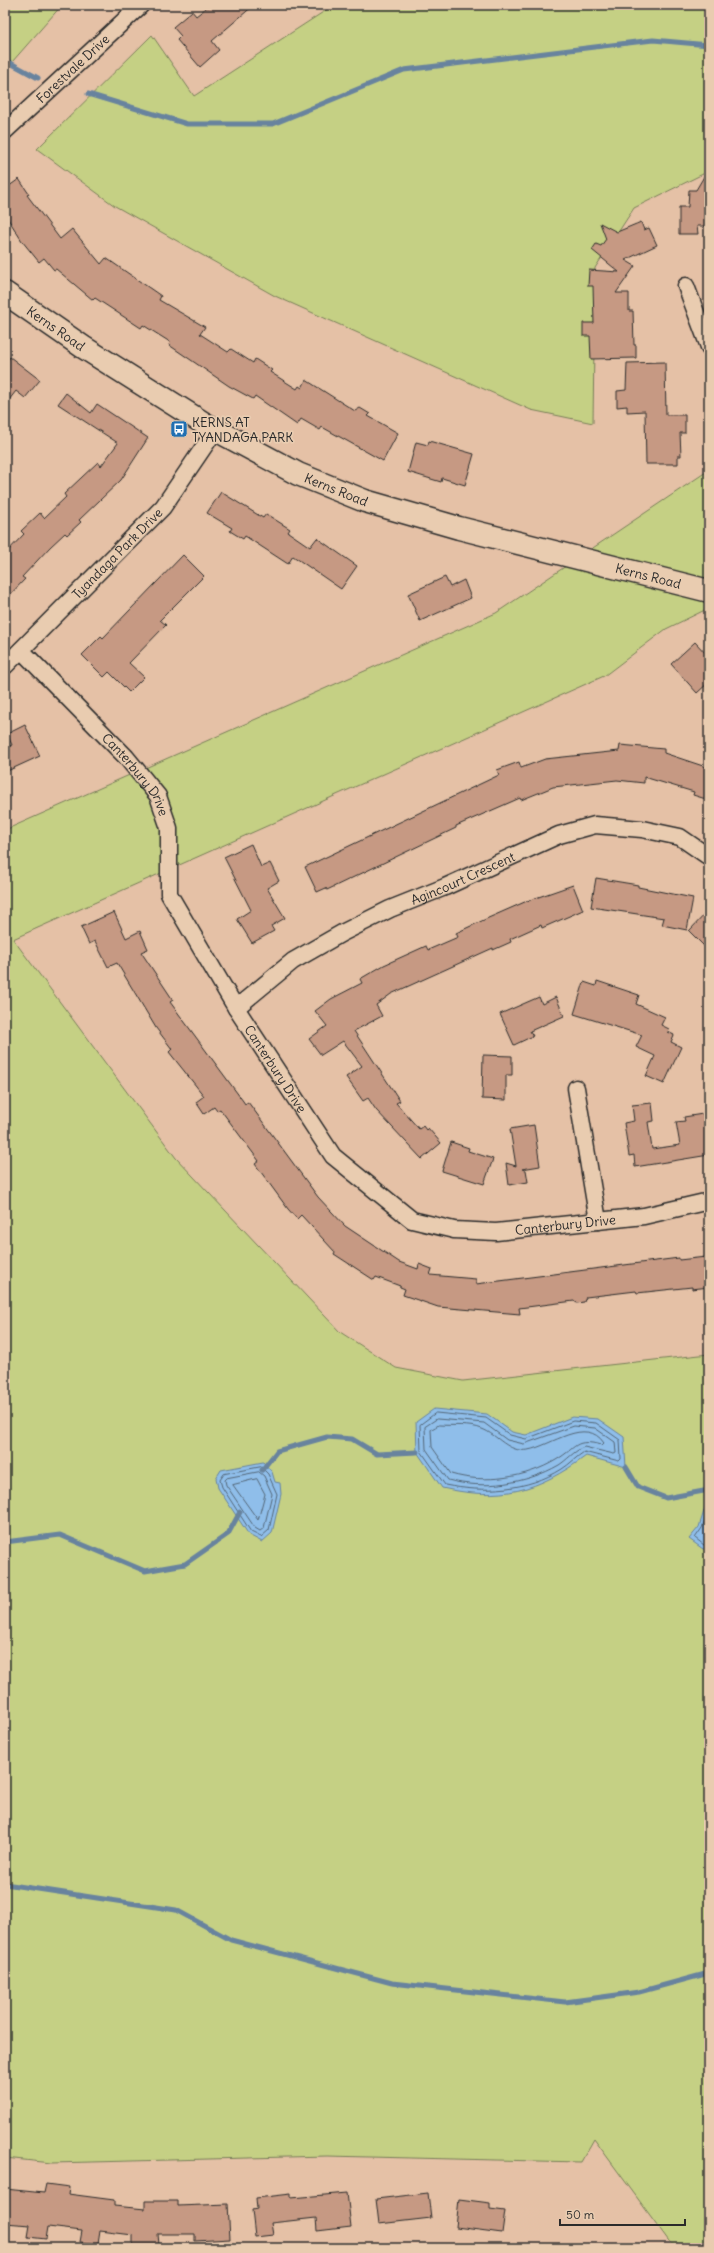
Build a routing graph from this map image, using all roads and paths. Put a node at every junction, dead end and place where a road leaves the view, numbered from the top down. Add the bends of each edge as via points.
1 (140, 5) edge
2 (5, 131) edge
3 (686, 286) dead end
4 (5, 293) edge
5 (709, 347) edge
6 (216, 430) junction
7 (709, 591) edge
8 (20, 650) junction
9 (5, 666) edge
10 (709, 857) edge
11 (236, 1008) junction
12 (576, 1088) dead end
13 (709, 1201) edge
14 (598, 1221) junction

1 - 2 street, Forestvale Drive
3 - 5 street
4 - 6 street, Kerns Road via 83,347
6 - 7 street, Kerns Road via 298,474 365,501 459,528
6 - 8 street, Tyandaga Park Drive via 163,507
8 - 9 street, Tyandaga Park Drive
8 - 11 street, Canterbury Drive via 126,757 158,796 170,828 169,894
10 - 11 street, Agincourt Crescent via 680,837 642,829 595,825 559,835 390,909 342,933 292,961
11 - 14 street, Canterbury Drive via 333,1156 412,1220 454,1230 496,1232
12 - 14 street
13 - 14 street, Canterbury Drive via 644,1216

